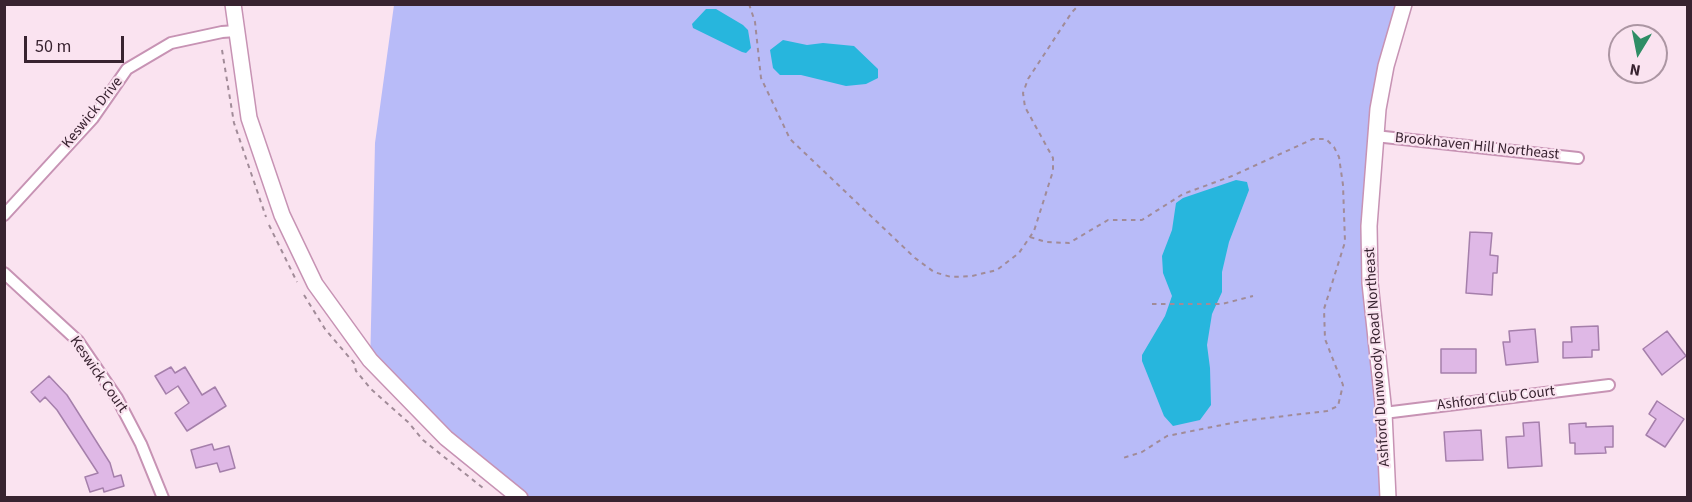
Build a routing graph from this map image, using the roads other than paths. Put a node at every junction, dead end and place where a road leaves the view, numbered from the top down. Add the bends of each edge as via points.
1 (232, 4) edge
2 (1404, 4) edge
3 (236, 31) junction
4 (1375, 136) junction
5 (1578, 158) dead end
6 (4, 215) edge
7 (4, 273) edge
8 (1609, 385) dead end
9 (1384, 413) junction
10 (163, 498) edge
11 (520, 498) edge
12 (1388, 498) edge

1 - 3 main road
2 - 4 main road, Ashford Dunwoody Road Northeast via 1386,66
3 - 6 street, Keswick Drive via 171,43 128,69 93,118
3 - 11 main road via 249,118 282,215 315,284 370,360 446,438
4 - 5 street, Brookhaven Hill Northeast
4 - 9 main road, Ashford Dunwoody Road Northeast via 1370,283
7 - 10 street, Keswick Court via 78,341 117,398
8 - 9 street, Ashford Club Court
9 - 12 main road, Ashford Dunwoody Road Northeast

